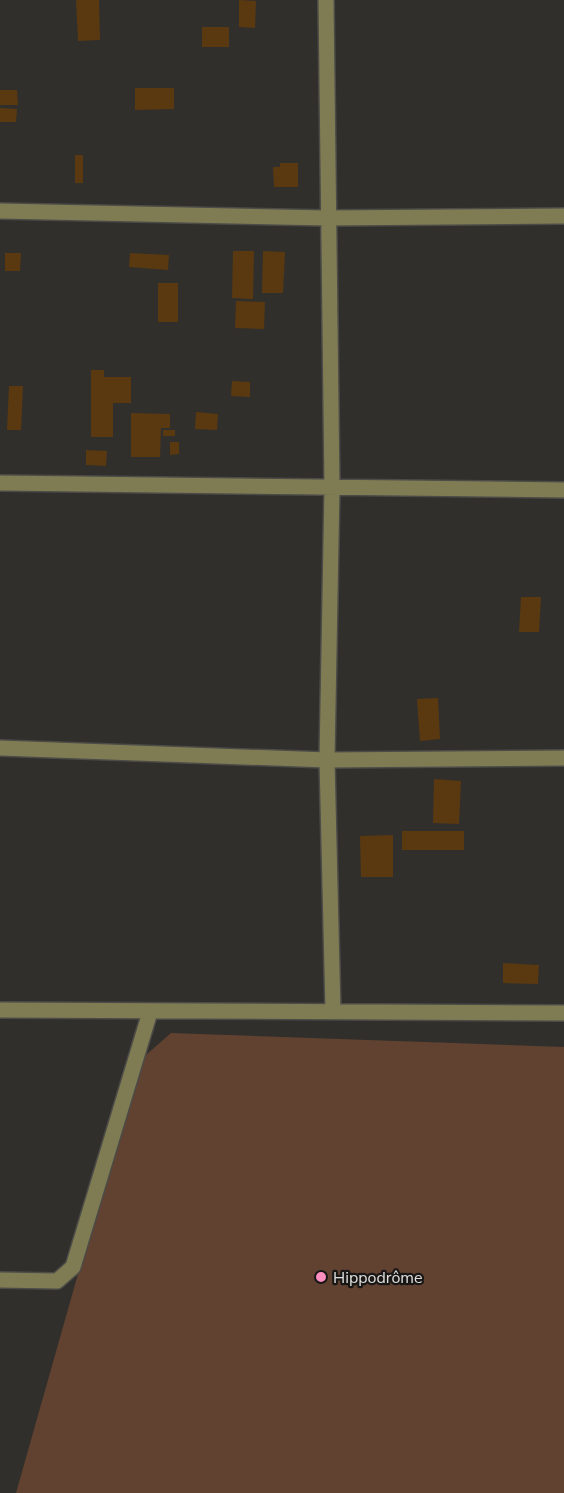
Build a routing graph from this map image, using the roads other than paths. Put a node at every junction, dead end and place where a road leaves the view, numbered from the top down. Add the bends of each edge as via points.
1 (326, 0) edge
2 (0, 211) edge
3 (564, 216) edge
4 (327, 218) junction
5 (0, 483) edge
6 (332, 487) junction
7 (564, 490) edge
8 (0, 748) edge
9 (564, 758) edge
10 (327, 760) junction
11 (0, 1010) edge
12 (333, 1011) junction
13 (150, 1012) junction
14 (564, 1013) edge
15 (0, 1280) edge

1 - 4 street
2 - 4 street
3 - 4 street
4 - 6 street
5 - 6 street
6 - 7 street
6 - 10 street
8 - 10 street
9 - 10 street
10 - 12 street
11 - 13 street
12 - 13 street
12 - 14 street
13 - 15 street via 74,1267 57,1281

